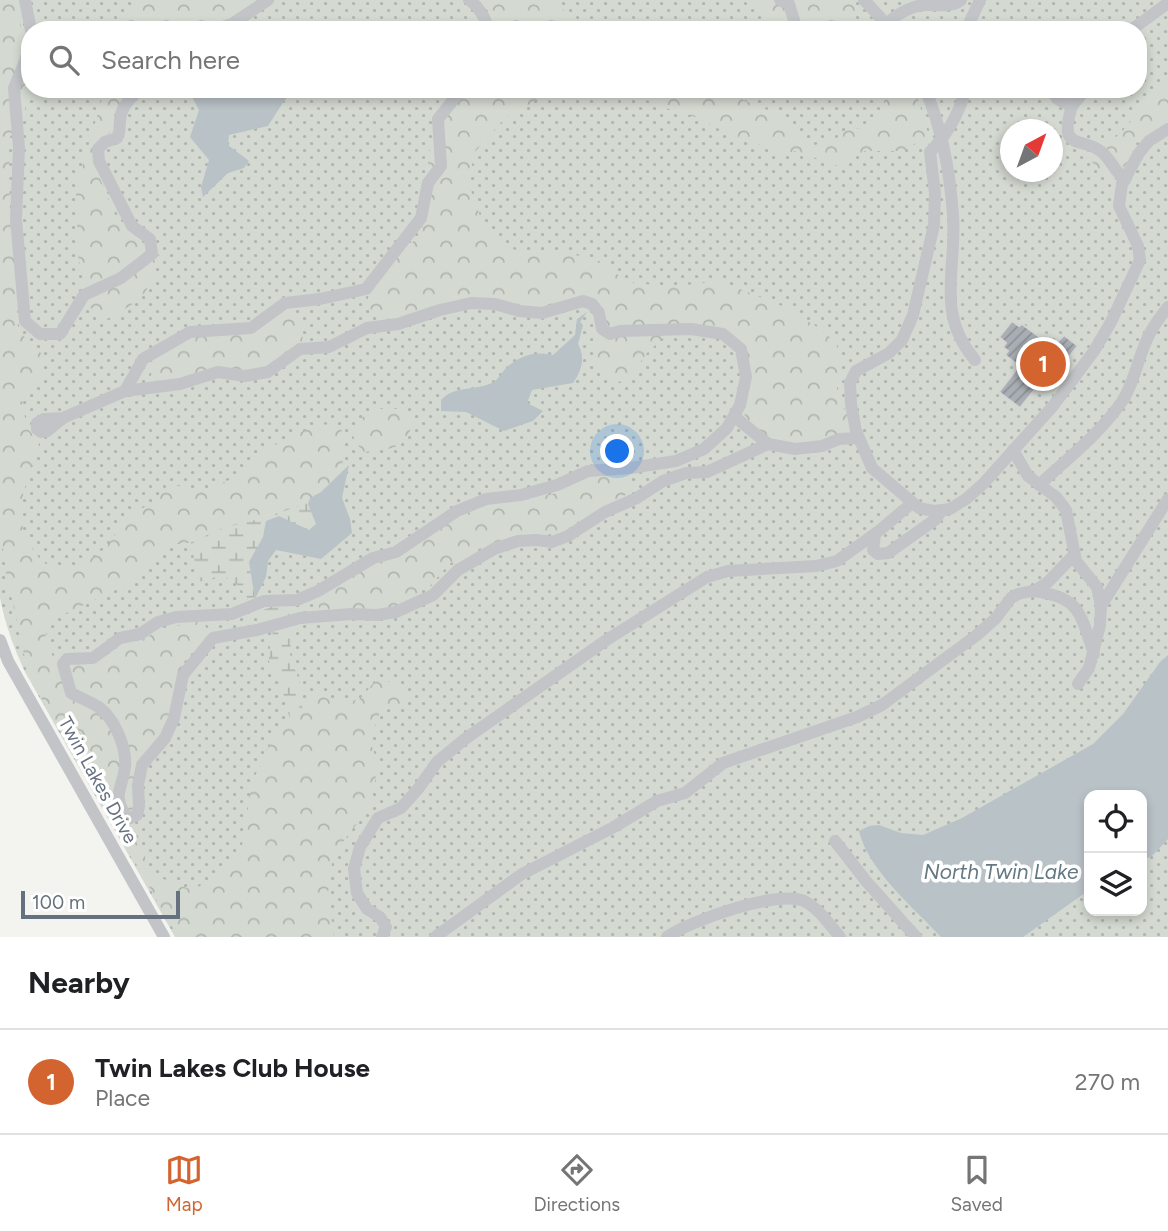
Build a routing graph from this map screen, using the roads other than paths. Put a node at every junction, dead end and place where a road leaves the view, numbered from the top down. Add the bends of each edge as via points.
1 (25, 0) edge
2 (268, 0) edge
3 (469, 0) edge
4 (780, 0) edge
5 (864, 0) edge
6 (961, 0) edge
7 (980, 0) edge
8 (1168, 3) edge
9 (29, 21) edge
10 (236, 21) edge
11 (485, 21) edge
12 (794, 21) edge
13 (880, 21) edge
14 (892, 21) edge
15 (970, 21) edge
16 (1143, 21) edge
17 (21, 72) edge
18 (131, 98) edge
19 (455, 98) edge
20 (928, 98) edge
21 (963, 98) edge
22 (1057, 98) edge
23 (1079, 98) edge
24 (1072, 106) junction
25 (1168, 129) edge
26 (941, 141) junction
27 (1125, 180) junction
28 (1168, 307) edge
29 (975, 360) dead end
30 (125, 391) junction
31 (735, 417) junction
32 (63, 418) dead end
33 (858, 438) junction
34 (768, 444) junction
35 (1013, 450) junction
36 (1038, 485) junction
37 (1168, 499) edge
38 (912, 503) junction
39 (942, 510) junction
40 (875, 534) junction
41 (851, 552) junction
42 (878, 554) junction
43 (1074, 555) junction
44 (1032, 591) junction
45 (1101, 606) junction
46 (0, 640) edge
47 (1094, 654) junction
48 (1078, 684) dead end
49 (835, 841) dead end
50 (164, 937) edge
51 (382, 937) edge
52 (435, 937) edge
53 (667, 937) edge
54 (840, 937) edge
55 (916, 937) edge

1 - 9 street
2 - 10 street
3 - 11 street
4 - 12 street via 789,4
5 - 13 street
6 - 14 street via 918,6
7 - 15 street
8 - 16 street
17 - 18 street via 15,88 19,148 16,219 25,321 40,334 60,334 84,295 121,278 152,254 150,239 132,226 99,161 98,149 117,138
19 - 30 street via 438,118 441,166 428,183 421,218 366,289 285,303 251,328 190,332 143,359
20 - 26 street
21 - 26 street
22 - 24 street
23 - 24 street
24 - 27 street via 1069,134 1077,144 1103,152
25 - 27 street via 1149,141
26 - 29 street via 953,214 950,308 958,336
26 - 33 street via 930,152 934,225 913,315 902,340 889,354 856,372 850,383
27 - 35 street via 1119,206 1140,260 1094,351
28 - 36 street via 1145,343 1124,399 1093,436
30 - 31 street via 180,384 218,372 246,376 268,372 300,349 329,347 367,328 471,303 542,313 583,301 592,304 602,329 610,334 691,329 723,334 741,349 746,377
30 - 32 street
31 - 34 street
31 - 34 street via 704,449 676,461 588,471 557,485 486,499 457,511 396,552 373,558 297,600 264,601 233,614 176,617 120,638 93,659 67,659 63,664 71,692 99,707 122,742 121,810 128,819 136,815 142,765 165,738 183,675 213,638 300,618 396,612 433,595 458,570 494,548 568,536 663,481 707,472
33 - 34 street via 795,449
33 - 38 street via 872,468
35 - 36 street
35 - 39 street via 966,499
36 - 43 street via 1066,510
37 - 45 street
38 - 39 street
38 - 40 street
39 - 42 street via 902,545
40 - 41 street
40 - 42 street via 872,545
41 - 42 street
41 - 51 street via 816,566 728,571 707,578 608,639 465,739 437,762 401,808 378,818 360,847 354,869 358,893 386,927
43 - 44 street via 1058,574
43 - 45 street via 1097,587
44 - 47 street via 1060,595 1069,602
44 - 52 street via 1011,598 977,635 882,705 723,763 685,793 657,800 522,874
45 - 47 street
46 - 50 street, Twin Lakes Drive
47 - 48 street
49 - 55 street
53 - 54 street via 705,918 785,897 806,902

